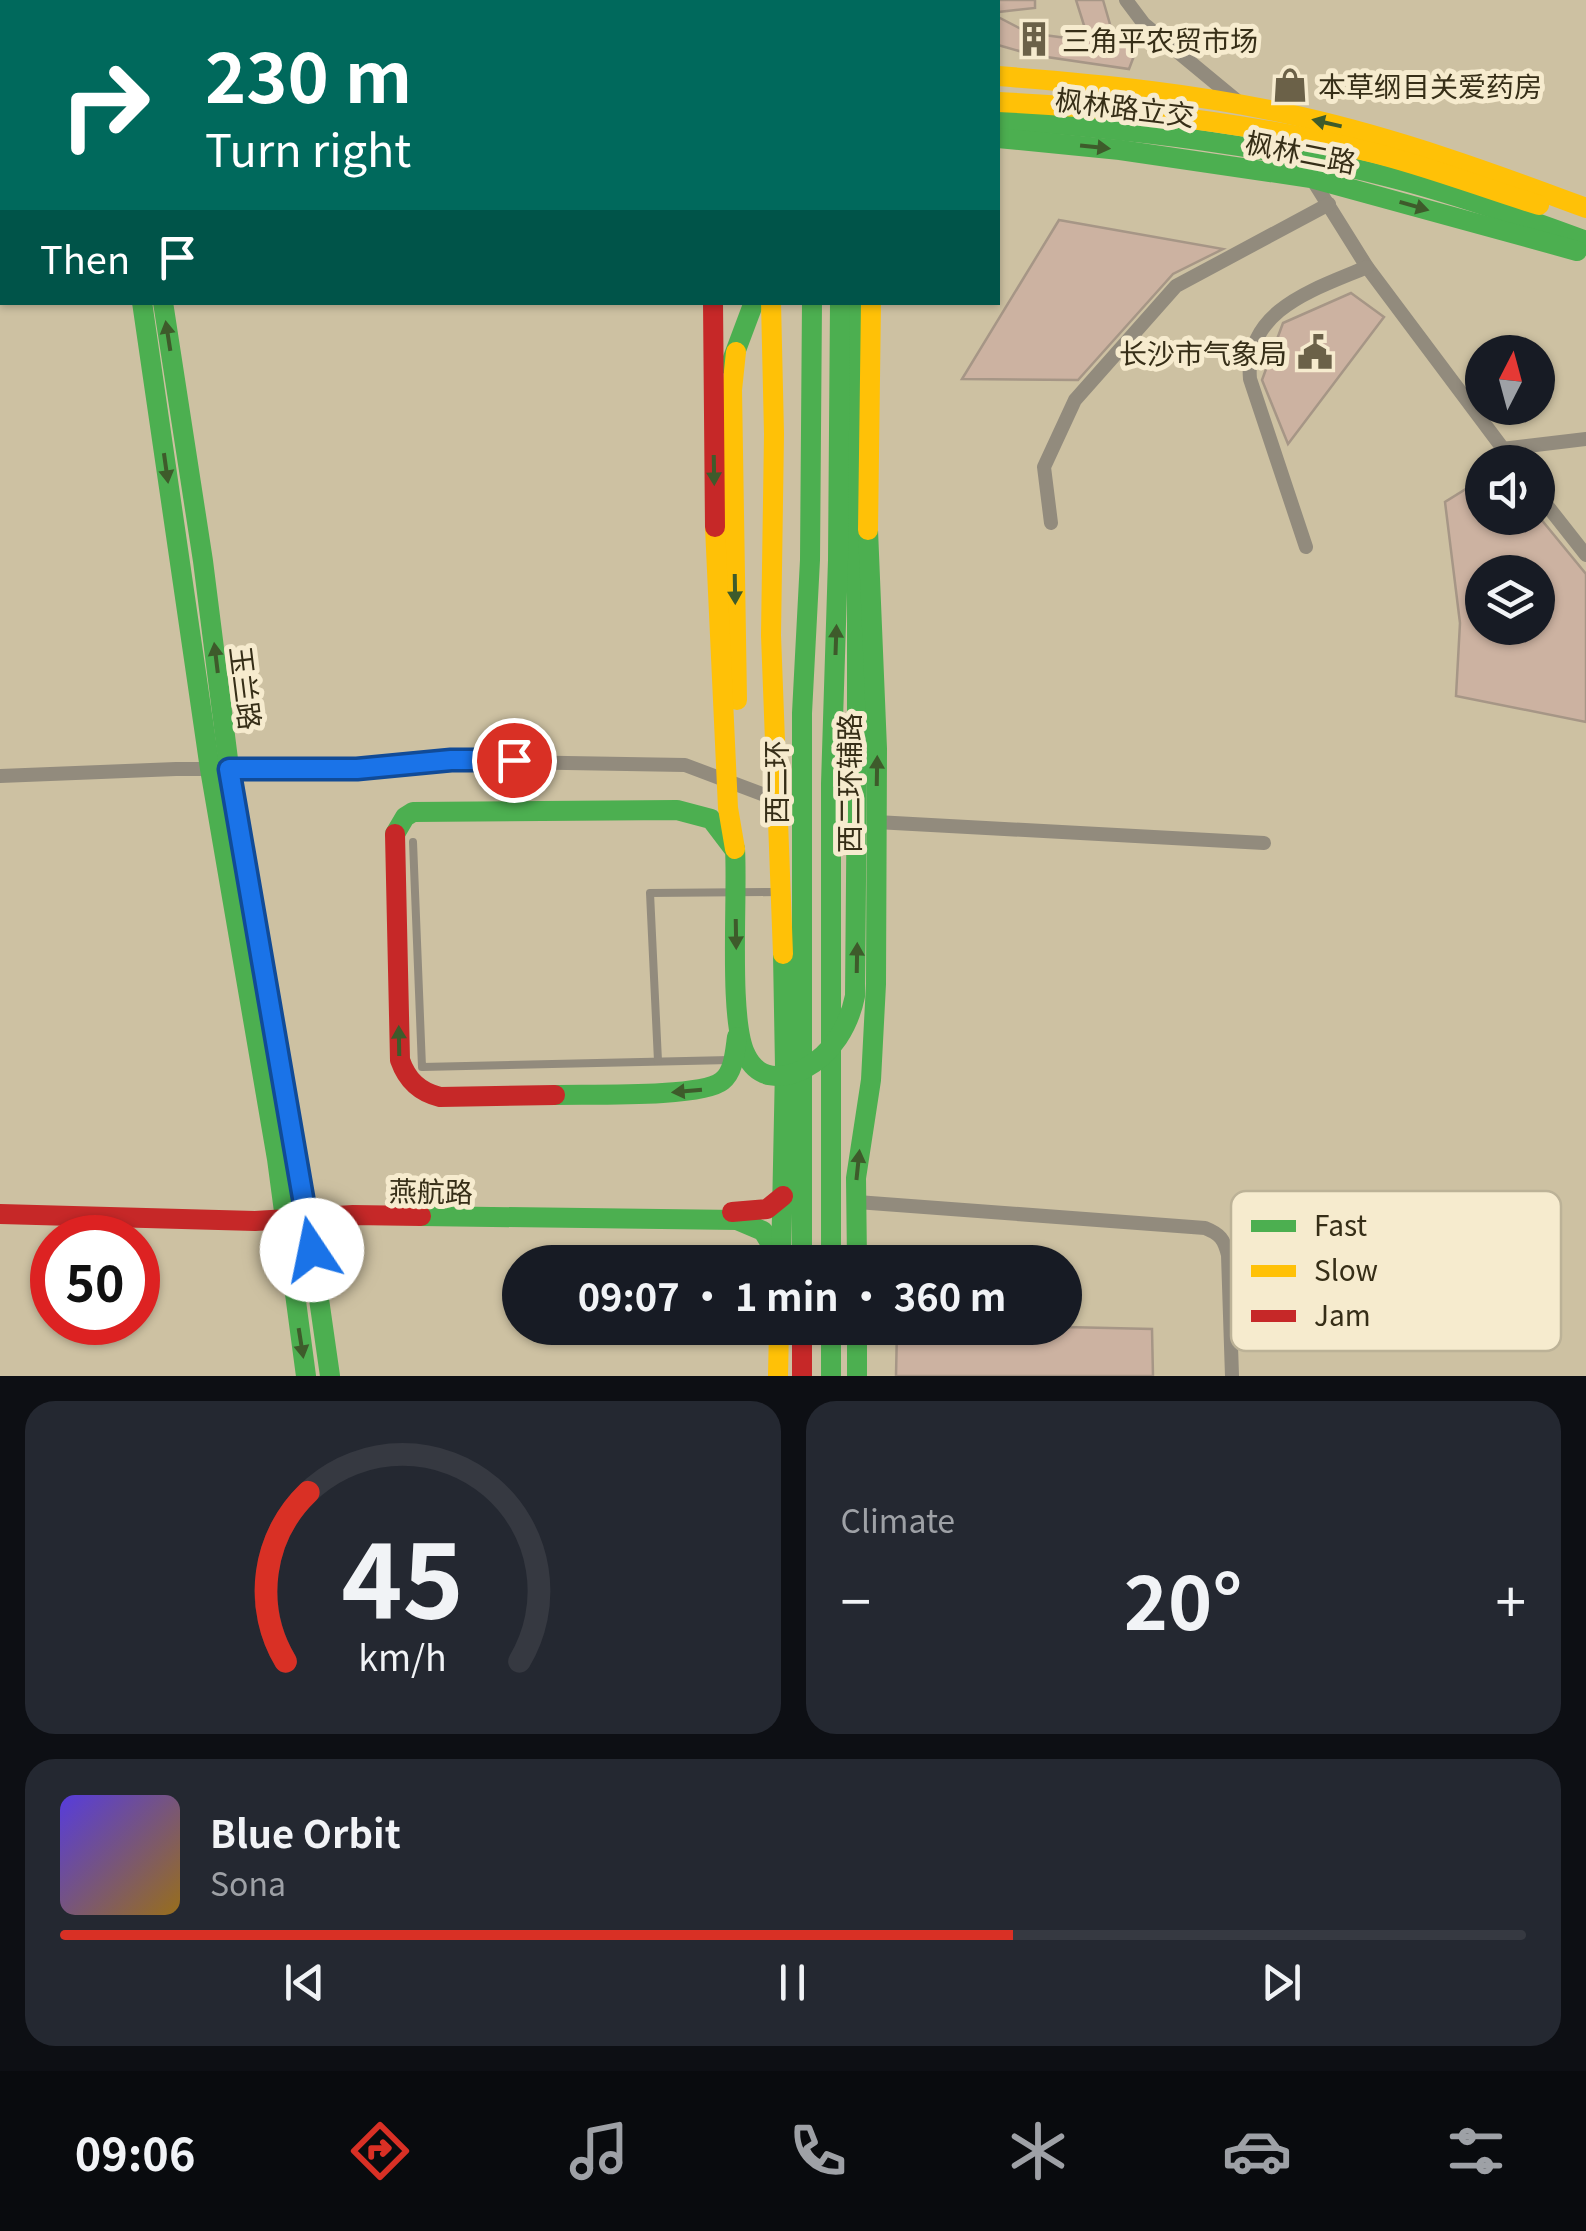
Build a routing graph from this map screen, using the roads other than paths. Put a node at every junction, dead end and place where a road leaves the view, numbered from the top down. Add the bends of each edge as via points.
1 (1126, 0) edge
2 (1000, 61) edge
3 (1000, 76) edge
4 (1036, 79) junction
5 (1000, 102) edge
6 (1242, 104) junction
7 (1000, 120) edge
8 (1000, 138) edge
9 (1032, 141) junction
10 (1000, 151) edge
11 (1311, 178) junction
12 (1329, 204) junction
13 (1586, 208) edge
14 (1535, 214) junction
15 (1586, 218) edge
16 (1586, 242) edge
17 (1586, 253) edge
18 (1367, 267) junction
19 (142, 305) edge
20 (163, 305) edge
21 (712, 305) edge
22 (765, 305) edge
23 (766, 305) edge
24 (812, 305) edge
25 (840, 305) edge
26 (856, 305) edge
27 (872, 305) edge
28 (736, 352) junction
29 (713, 406) junction
30 (1586, 439) edge
31 (1499, 445) edge
32 (1536, 445) edge
33 (1555, 516) edge
34 (1051, 522) dead end
35 (1306, 547) dead end
36 (1586, 555) edge
37 (219, 769) junction
38 (0, 776) edge
39 (775, 799) junction
40 (876, 822) junction
41 (413, 842) dead end
42 (1264, 842) dead end
43 (735, 852) junction
44 (782, 892) junction
45 (738, 1025) junction
46 (784, 1059) junction
47 (658, 1061) junction
48 (783, 1196) junction
49 (0, 1201) edge
50 (856, 1202) junction
51 (294, 1213) junction
52 (0, 1214) edge
53 (772, 1245) edge
54 (782, 1245) edge
55 (802, 1245) edge
56 (831, 1245) edge
57 (857, 1245) edge
58 (779, 1345) edge
59 (802, 1345) edge
60 (831, 1345) edge
61 (857, 1345) edge
62 (1231, 1346) edge
63 (1231, 1351) edge
64 (306, 1376) edge
65 (330, 1376) edge
66 (778, 1376) edge
67 (802, 1376) edge
68 (831, 1376) edge
69 (857, 1376) edge
70 (1232, 1376) edge

1 - 6 street via 1144,24
2 - 4 main road
3 - 4 main road, 枫林二路
4 - 6 main road, 枫林二路
5 - 14 main road, 枫林路立交 via 1127,112 1314,140 1374,153
13 -> 6 main road, 枫林二路 via 1344,127
7 - 14 main road, 枫林路立交 via 1322,162
8 - 9 main road, 枫林二路
9 - 10 main road
9 -> 11 main road, 枫林二路
11 - 12 street
11 -> 17 main road, 枫林二路
12 - 18 street
12 - 34 street via 1176,286 1076,400 1044,467
14 - 15 main road
14 - 16 main road
18 - 31 street
18 - 35 street via 1288,301 1255,341 1249,364
19 -> 37 main road, 玉兰路
37 -> 20 main road, 玉兰路 via 203,561
21 - 29 main road, bridge
22 - 28 main road
23 - 39 main road via 774,416
24 - 55 main road, 西二环 via 802,713
56 -> 25 main road, 西二环
45 -> 26 main road, bridge via 741,1050 757,1071 792,1078 825,1055 854,1005
40 -> 27 main road, 西二环辅路 via 868,552
28 - 29 main road, bridge
28 -> 43 main road, bridge
29 -> 43 main road, bridge via 716,591
30 - 32 street
33 - 36 street
37 - 38 street
37 - 39 street via 357,769 451,760 685,764
37 - 51 main road, 玉兰路
39 - 44 main road
40 - 42 street
50 -> 40 main road, 西二环辅路 via 875,1024
41 - 47 lane via 422,1067
43 -> 45 main road, bridge
45 -> 43 main road, bridge via 733,1064 723,1082 684,1092 440,1098 410,1081 400,1060 396,834 405,816 694,811 721,826
44 - 46 main road
44 - 47 lane via 650,894
46 - 47 lane
46 - 48 main road
48 - 51 main road, 燕航路 via 773,1208 750,1212
48 - 54 main road
49 - 51 main road, 燕航路
50 - 57 main road, 西二环辅路
50 - 62 street via 1205,1228 1218,1233 1228,1256
51 - 52 main road, 燕航路
51 - 53 main road, 燕航路 via 737,1220 764,1230
51 -> 64 main road, 玉兰路
51 - 65 main road, 玉兰路
58 - 66 main road
59 - 67 main road
60 - 68 main road
61 - 69 main road
63 - 70 street

